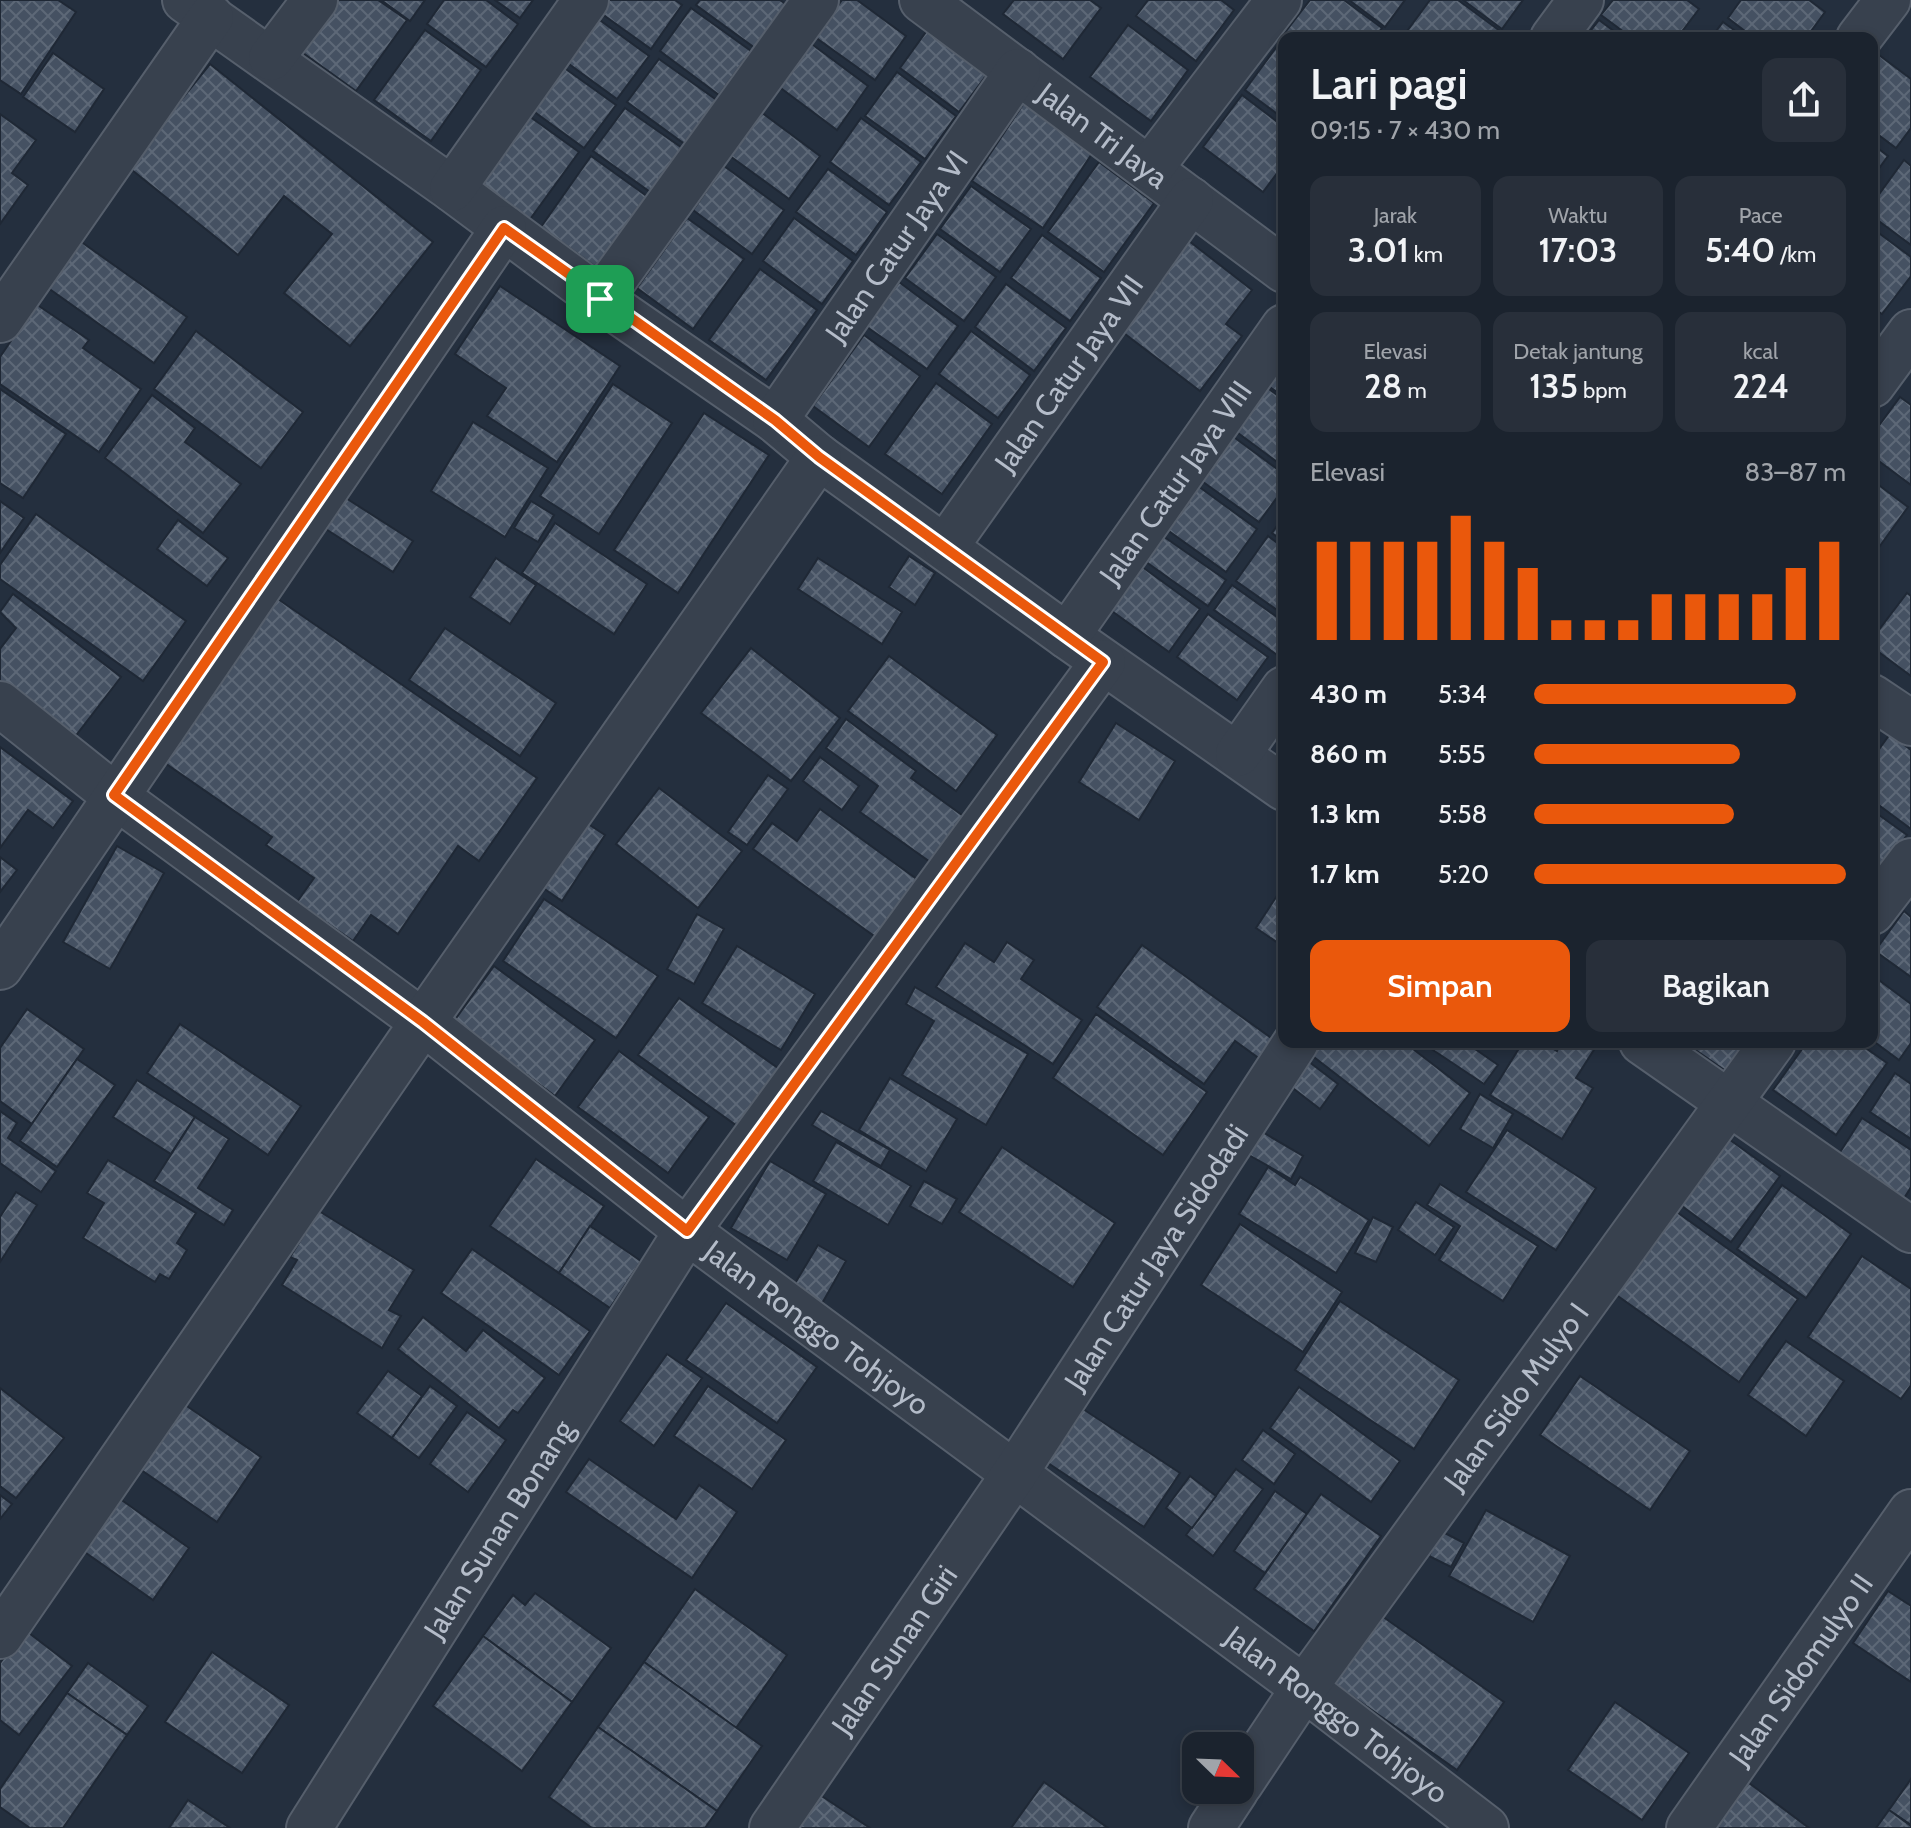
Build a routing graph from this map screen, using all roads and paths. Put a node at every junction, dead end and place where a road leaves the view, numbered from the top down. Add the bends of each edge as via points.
1 (315, 0) edge
2 (586, 0) edge
3 (816, 0) edge
4 (1279, 0) edge
5 (1581, 0) edge
6 (1888, 0) edge
7 (945, 6) edge
8 (198, 9) edge
9 (1557, 32) edge
10 (1864, 32) edge
11 (271, 58) junction
12 (1018, 71) junction
13 (1151, 167) junction
14 (452, 189) junction
15 (1191, 200) junction
16 (504, 228) junction
17 (1278, 265) edge
18 (600, 299) junction
19 (0, 320) edge
20 (1911, 332) edge
21 (1278, 336) edge
22 (1878, 377) edge
23 (775, 420) junction
24 (819, 457) junction
25 (946, 546) junction
26 (1067, 636) junction
27 (1103, 662) junction
28 (1278, 697) edge
29 (1878, 701) edge
30 (0, 704) edge
31 (1911, 723) edge
32 (1238, 754) junction
33 (1278, 784) edge
34 (114, 795) junction
35 (1911, 861) edge
36 (1878, 904) edge
37 (0, 967) edge
38 (423, 1022) junction
39 (1292, 1048) edge
40 (1651, 1048) edge
41 (1768, 1048) edge
42 (1728, 1102) junction
43 (1911, 1230) edge
44 (687, 1231) junction
45 (1015, 1473) junction
46 (1911, 1512) edge
47 (0, 1636) edge
48 (1304, 1688) junction
49 (1254, 1763) edge
50 (1227, 1804) edge
51 (309, 1828) edge
52 (772, 1828) edge
53 (1211, 1828) edge
54 (1486, 1828) edge
55 (1689, 1828) edge

1 - 11 street
2 - 14 street
3 - 18 street
4 - 13 street
5 - 9 street
6 - 10 street
7 - 12 street, Jalan Tri Jaya
8 - 11 street
8 - 19 street
11 - 14 street
12 - 13 street, Jalan Tri Jaya
12 - 23 street, Jalan Catur Jaya VI
13 - 15 street, Jalan Tri Jaya
14 - 16 street
15 - 17 street, Jalan Tri Jaya
15 - 25 street, Jalan Catur Jaya VII
16 - 18 street
16 - 34 street
18 - 23 street
20 - 22 street
21 - 26 street, Jalan Catur Jaya VIII
23 - 24 street
24 - 25 street
24 - 38 street
25 - 26 street
26 - 27 street
27 - 32 street
27 - 44 street, Jalan Sunan Bonang
28 - 32 street
29 - 31 street
30 - 34 street, Jalan Ronggo Tohjoyo
32 - 33 street
34 - 37 street
34 - 38 street, Jalan Ronggo Tohjoyo
35 - 36 street
38 - 44 street, Jalan Ronggo Tohjoyo
38 - 47 street
39 - 45 street, Jalan Catur Jaya Sidodadi
40 - 42 street
41 - 42 street, Jalan Sido Mulyo I
42 - 43 street
42 - 48 street, Jalan Sido Mulyo I
44 - 45 street, Jalan Ronggo Tohjoyo
44 - 51 street, Jalan Sunan Bonang
45 - 48 street, Jalan Ronggo Tohjoyo
45 - 52 street, Jalan Sunan Giri
46 - 55 street, Jalan Sidomulyo II
48 - 49 street, Jalan Sido Mulyo I
48 - 54 street, Jalan Ronggo Tohjoyo
50 - 53 street

